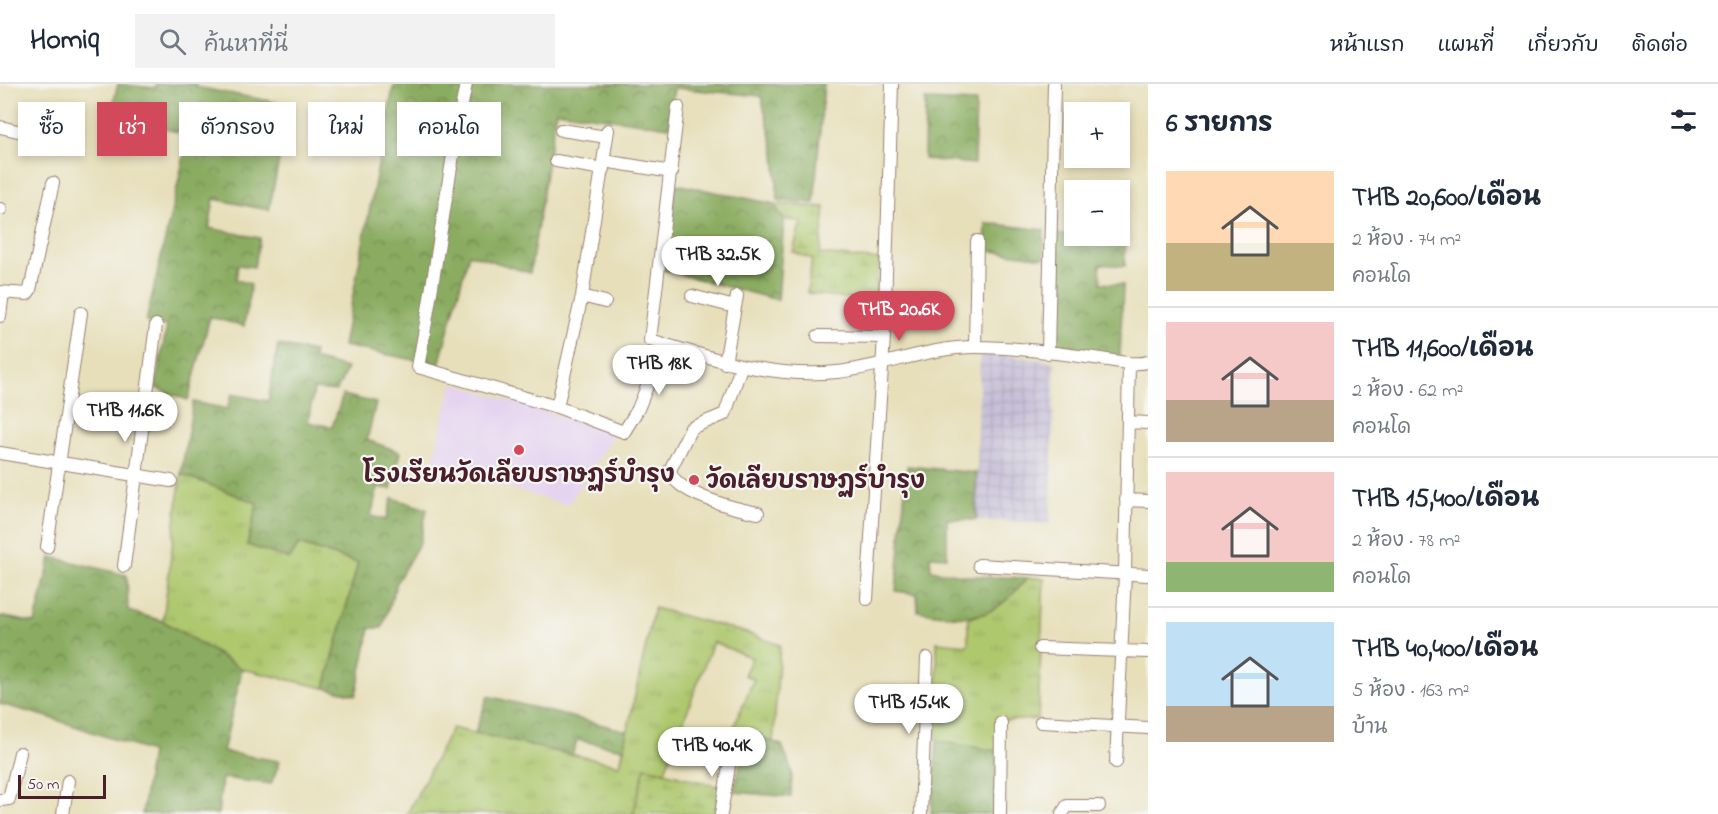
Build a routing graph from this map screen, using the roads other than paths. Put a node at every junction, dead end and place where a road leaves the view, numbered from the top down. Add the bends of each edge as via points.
1 (466, 84) edge
2 (892, 84) edge
3 (1054, 84) edge
4 (678, 107) dead end
5 (0, 127) edge
6 (561, 130) dead end
7 (18, 131) edge
8 (556, 162) dead end
9 (604, 165) junction
10 (672, 172) junction
11 (53, 183) dead end
12 (977, 242) dead end
13 (1, 296) edge
14 (582, 296) junction
15 (692, 296) dead end
16 (605, 302) dead end
17 (81, 313) dead end
18 (0, 316) edge
19 (156, 325) dead end
20 (818, 336) dead end
21 (884, 337) junction
22 (664, 344) junction
23 (975, 347) junction
24 (1048, 353) junction
25 (883, 362) junction
26 (1148, 362) edge
27 (725, 363) junction
28 (1129, 363) junction
29 (741, 367) junction
30 (557, 407) junction
31 (1128, 422) junction
32 (1148, 423) edge
33 (0, 453) edge
34 (58, 461) junction
35 (136, 475) junction
36 (171, 481) dead end
37 (1126, 500) junction
38 (1148, 501) edge
39 (758, 513) dead end
40 (46, 547) dead end
41 (979, 565) dead end
42 (123, 566) dead end
43 (1125, 574) junction
44 (1148, 575) edge
45 (867, 599) dead end
46 (1040, 648) dead end
47 (1121, 651) junction
48 (1148, 652) edge
49 (927, 658) dead end
50 (1041, 722) dead end
51 (1001, 723) dead end
52 (1118, 727) junction
53 (1148, 728) edge
54 (732, 748) dead end
55 (20, 753) dead end
56 (1116, 762) dead end
57 (68, 781) dead end
58 (0, 800) edge
59 (1099, 806) dead end
60 (63, 814) edge
61 (721, 814) edge
62 (921, 814) edge
63 (1000, 814) edge
64 (1062, 814) edge

1 - 30 street via 418,367
2 - 21 street
3 - 24 street
4 - 10 street
5 - 7 street
6 - 9 street via 608,134
8 - 9 street
9 - 10 street
9 - 14 street
10 - 22 street via 648,336
11 - 13 street via 30,290 22,296
12 - 23 street
13 - 18 street
14 - 16 street
14 - 30 street
15 - 27 street via 736,302
17 - 34 street
19 - 35 street
20 - 21 street
21 - 25 street
22 - 27 street
22 - 30 street via 638,409 624,432
23 - 24 street
23 - 25 street
24 - 28 street
25 - 29 street via 836,372
25 - 45 street
26 - 28 street
27 - 29 street
28 - 31 street
29 - 39 street via 725,414 686,433 670,470 680,485 712,501
31 - 32 street
31 - 37 street
33 - 34 street
34 - 35 street
34 - 40 street
35 - 36 street
35 - 42 street
37 - 38 street
37 - 43 street
41 - 43 street
43 - 44 street
43 - 47 street
46 - 47 street
47 - 48 street
47 - 52 street
49 - 62 street
50 - 52 street
51 - 63 street
52 - 53 street
52 - 56 street
54 - 61 street
55 - 58 street via 9,799
57 - 60 street
59 - 64 street via 1067,806

